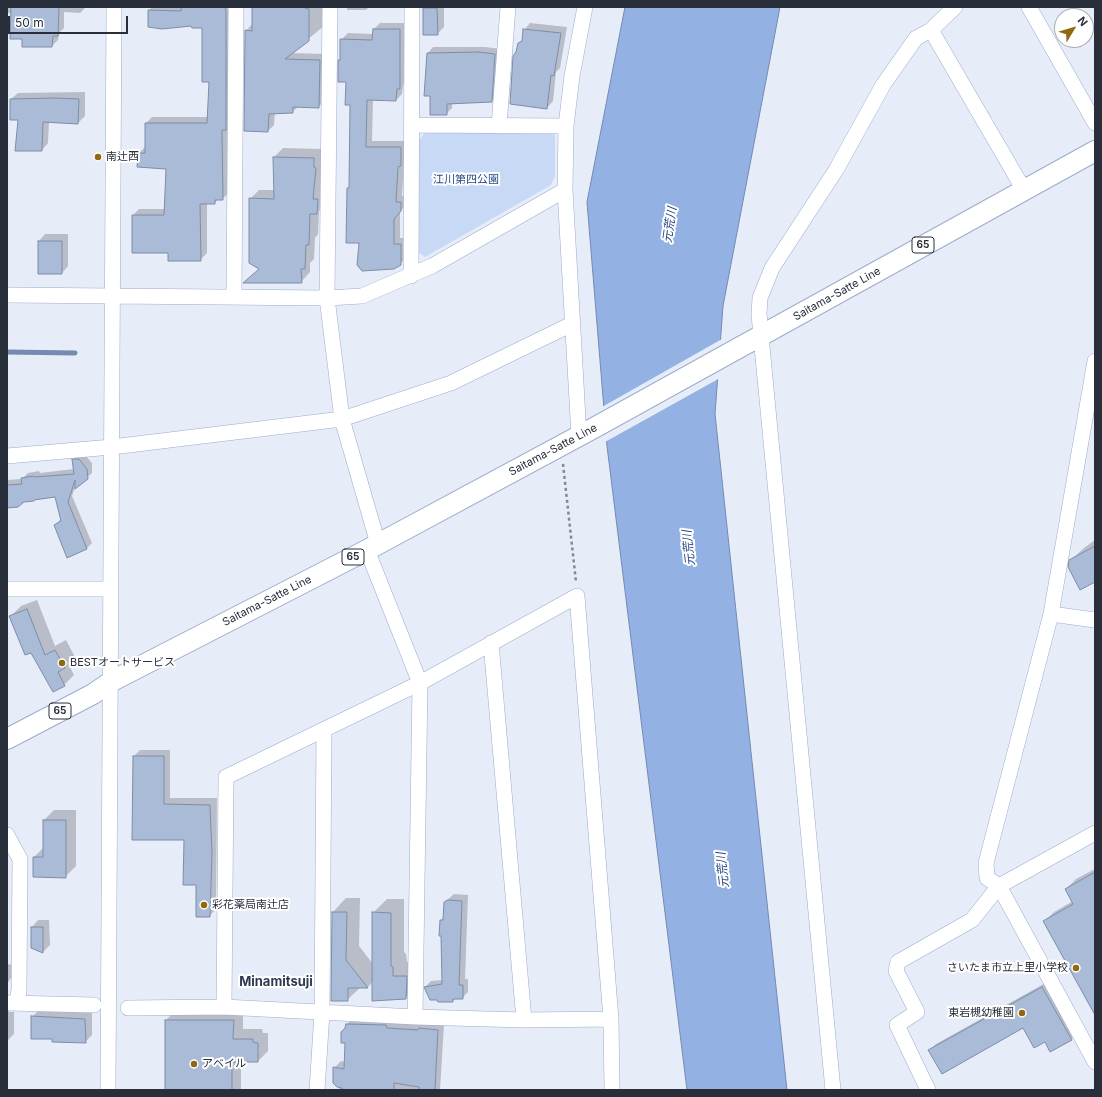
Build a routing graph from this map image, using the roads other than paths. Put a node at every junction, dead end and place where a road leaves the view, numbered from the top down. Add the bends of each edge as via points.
1 (114, 7) edge
2 (236, 7) edge
3 (330, 7) edge
4 (412, 7) edge
5 (508, 7) edge
6 (585, 7) edge
7 (955, 7) edge
8 (1029, 7) edge
9 (931, 30) junction
10 (1095, 123) edge
11 (413, 125) junction
12 (499, 126) junction
13 (566, 126) junction
14 (1095, 151) edge
15 (565, 190) junction
16 (1024, 190) junction
17 (411, 276) junction
18 (7, 295) edge
19 (113, 296) junction
20 (234, 297) junction
21 (327, 298) junction
22 (572, 324) junction
23 (756, 338) junction
24 (1095, 360) edge
25 (1093, 386) edge
26 (342, 419) junction
27 (585, 433) junction
28 (112, 447) junction
29 (7, 456) edge
30 (373, 547) junction
31 (7, 589) edge
32 (111, 589) junction
33 (1051, 614) junction
34 (1095, 620) edge
35 (491, 643) junction
36 (112, 681) junction
37 (420, 683) junction
38 (324, 730) junction
39 (7, 739) edge
40 (1095, 833) edge
41 (7, 835) edge
42 (999, 886) junction
43 (12, 1003) edge
44 (94, 1005) dead end
45 (224, 1007) junction
46 (128, 1008) dead end
47 (322, 1013) junction
48 (415, 1017) junction
49 (611, 1019) junction
50 (524, 1020) junction
51 (1095, 1062) edge
52 (108, 1090) edge
53 (317, 1090) edge
54 (612, 1090) edge
55 (833, 1090) edge
56 (928, 1090) edge

1 - 19 street
2 - 20 street
3 - 21 street
4 - 11 street
5 - 12 street
6 - 13 street
7 - 9 street
8 - 10 street
9 - 16 street
9 - 23 street via 916,38 883,85 836,170 772,268 760,298
11 - 12 street
11 - 17 street
12 - 13 street
13 - 15 street
14 - 16 main road, Saitama-Satte Line / 65
15 - 17 street
15 - 22 street
16 - 23 main road, Saitama-Satte Line / 65
17 - 21 street via 362,296
18 - 19 street
19 - 20 street
19 - 28 street
20 - 21 street
21 - 26 street
22 - 26 street via 451,383
22 - 27 street
23 - 27 main road, Saitama-Satte Line / 65
23 - 55 street
24 - 25 street
25 - 33 street
26 - 28 street
26 - 30 street
27 - 30 main road, Saitama-Satte Line / 65
28 - 29 street
28 - 32 street
30 - 36 main road, Saitama-Satte Line / 65
30 - 37 street
31 - 32 street
32 - 36 street
33 - 34 street
33 - 42 street via 986,863 988,878
35 - 37 street
35 - 49 street via 577,596
35 - 50 street
36 - 39 main road, Saitama-Satte Line / 65 via 94,694
36 - 52 street
37 - 38 street
37 - 48 street
38 - 45 street via 226,777
38 - 47 street
40 - 42 street
41 - 43 street via 20,859 18,990
42 - 51 street
42 - 56 street via 972,920 898,962 896,971 917,1012 897,1025
43 - 44 street
45 - 46 street
45 - 47 street
47 - 48 street
47 - 53 street
48 - 50 street
49 - 50 street
49 - 54 street

